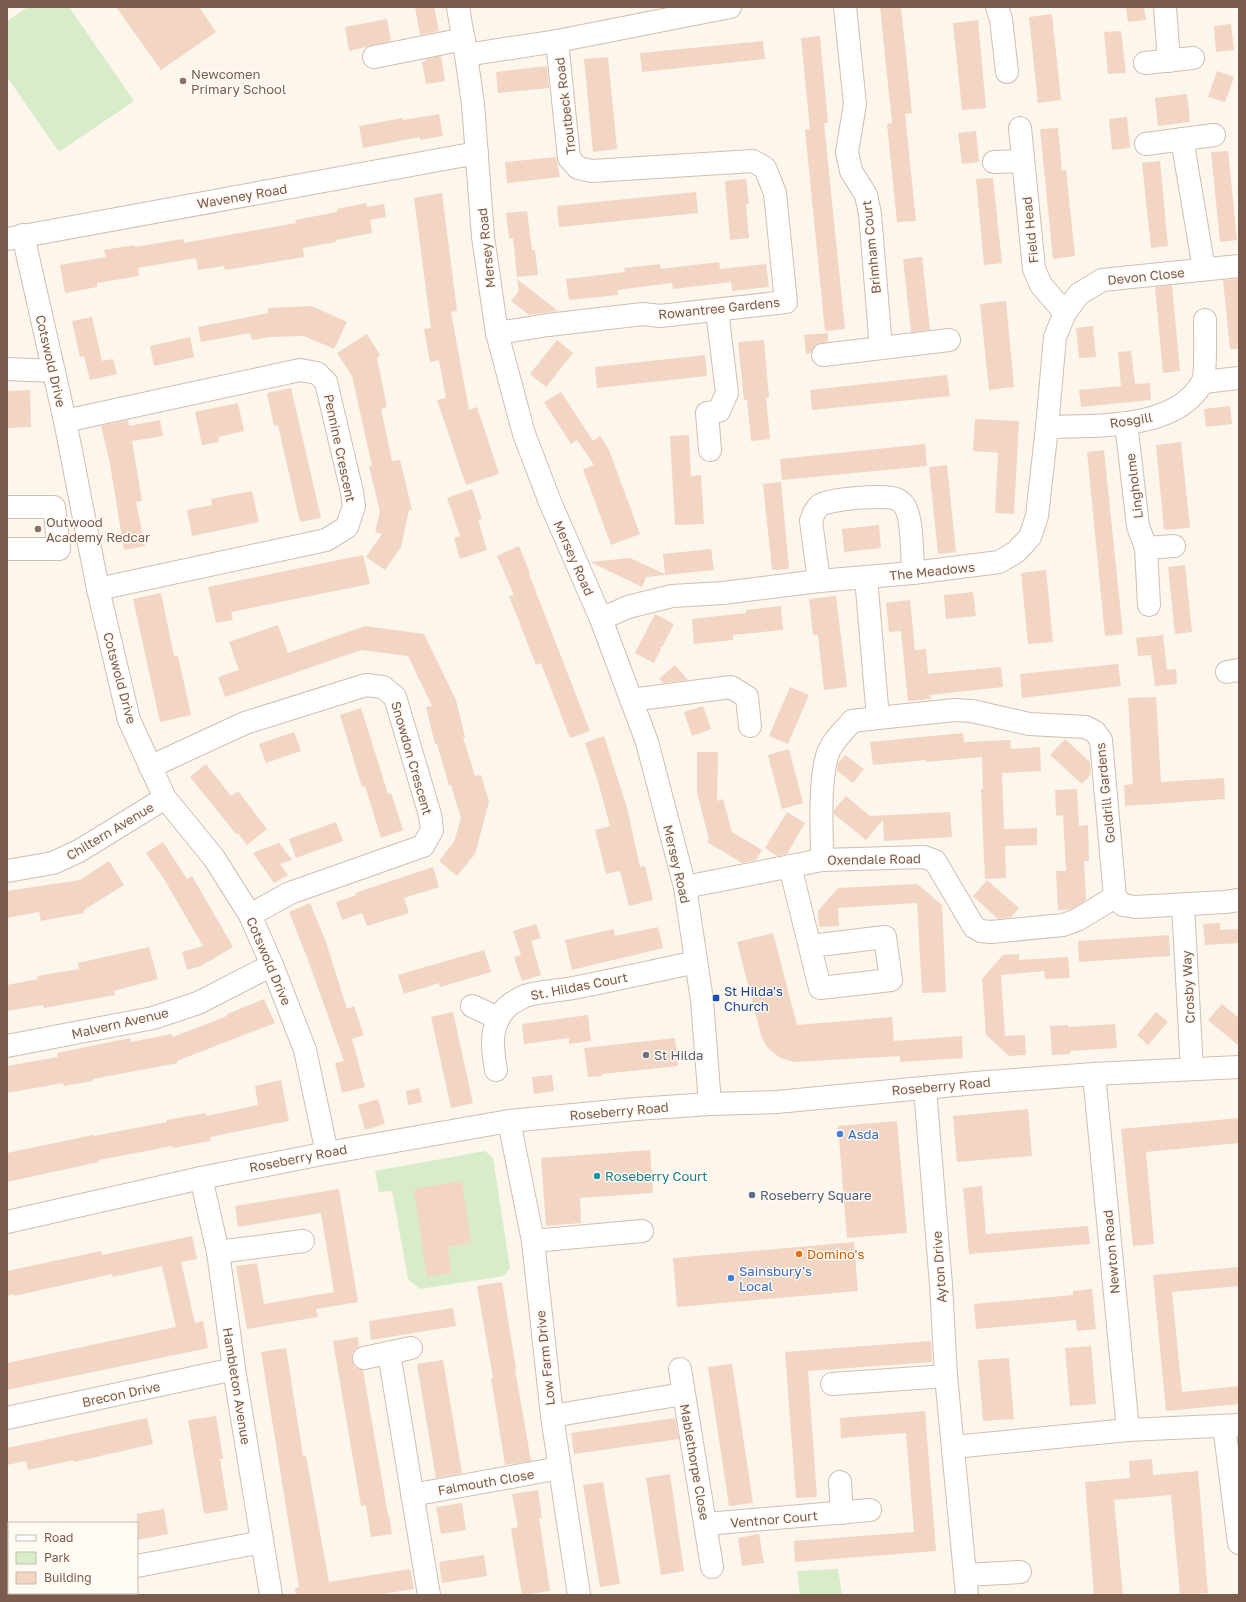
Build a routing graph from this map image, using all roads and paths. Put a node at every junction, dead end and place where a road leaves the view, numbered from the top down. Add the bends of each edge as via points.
1 (458, 7) edge
2 (730, 7) edge
3 (845, 7) edge
4 (997, 7) edge
5 (1165, 7) edge
6 (557, 41) junction
7 (465, 47) junction
8 (374, 57) dead end
9 (1193, 58) dead end
10 (1169, 61) junction
11 (1145, 63) dead end
12 (1007, 72) dead end
13 (1020, 128) dead end
14 (1214, 135) dead end
15 (1182, 139) junction
16 (1146, 144) dead end
17 (477, 153) junction
18 (1024, 161) junction
19 (994, 162) dead end
20 (578, 168) joint
21 (15, 237) edge
22 (1239, 266) edge
23 (1204, 269) junction
24 (717, 310) junction
25 (1065, 313) junction
26 (1205, 320) dead end
27 (497, 333) junction
28 (949, 340) dead end
29 (881, 348) junction
30 (823, 355) dead end
31 (7, 369) edge
32 (54, 371) junction
33 (1239, 378) edge
34 (1203, 382) junction
35 (65, 421) junction
36 (1126, 423) junction
37 (1047, 427) junction
38 (710, 450) dead end
39 (7, 508) edge
40 (1174, 546) dead end
41 (1146, 548) junction
42 (7, 549) edge
43 (913, 573) junction
44 (866, 577) junction
45 (818, 581) junction
46 (98, 589) junction
47 (1149, 605) dead end
48 (601, 618) junction
49 (631, 700) junction
50 (878, 718) junction
51 (750, 726) dead end
52 (150, 766) junction
53 (165, 798) junction
54 (822, 860) junction
55 (790, 866) junction
56 (7, 871) edge
57 (685, 887) junction
58 (1115, 897) junction
59 (1239, 900) edge
60 (1183, 905) junction
61 (250, 915) junction
62 (810, 946) dead end
63 (696, 962) junction
64 (272, 965) junction
65 (472, 1006) dead end
66 (498, 1018) junction
67 (7, 1046) edge
68 (1239, 1067) edge
69 (1192, 1069) junction
70 (496, 1070) dead end
71 (1094, 1074) junction
72 (925, 1088) junction
73 (710, 1104) junction
74 (509, 1121) junction
75 (327, 1153) junction
76 (201, 1178) junction
77 (7, 1222) edge
78 (642, 1231) dead end
79 (303, 1241) dead end
80 (532, 1241) junction
81 (218, 1252) junction
82 (412, 1348) dead end
83 (389, 1353) junction
84 (364, 1358) dead end
85 (234, 1370) junction
86 (680, 1370) dead end
87 (946, 1376) junction
88 (832, 1384) dead end
89 (683, 1394) junction
90 (552, 1416) junction
91 (7, 1418) edge
92 (1232, 1426) edge
93 (1128, 1430) junction
94 (954, 1447) junction
95 (560, 1468) junction
96 (840, 1482) dead end
97 (412, 1495) junction
98 (870, 1510) dead end
99 (842, 1513) junction
100 (706, 1524) junction
101 (262, 1542) junction
102 (1239, 1543) edge
103 (138, 1566) edge
104 (712, 1567) dead end
105 (1020, 1572) dead end
106 (966, 1585) edge
107 (271, 1595) edge
108 (429, 1595) edge
109 (579, 1595) edge

1 - 7 street, Mersey Road
2 - 6 street, Troutbeck Road
3 - 29 street, Brimham Court via 856,104 847,152 851,171 866,195 869,208
4 - 12 street via 1001,19
5 - 10 street
6 - 7 street, Troutbeck Road
6 - 20 street, Troutbeck Road via 569,158
7 - 8 street, Troutbeck Road
7 - 17 street, Mersey Road
9 - 10 street
10 - 11 street
13 - 18 street, Field Head
14 - 15 street
15 - 16 street
15 - 23 street
17 - 21 street, Waveney Road
17 - 27 street, Mersey Road via 483,237
18 - 19 street
18 - 25 street, Field Head via 1034,269 1041,285
20 - 24 street, Rowantree Gardens via 592,171 753,161 765,168 775,193 786,302
21 - 32 street, Cotswold Drive
22 - 23 street, Devon Close
23 - 25 street, Devon Close via 1102,280 1079,294
24 - 27 street, Rowantree Gardens via 660,316 643,314
24 - 38 street via 727,393 719,411 707,413
25 - 37 street, The Meadows via 1055,337
26 - 34 street
27 - 48 street, Mersey Road via 524,434 550,502
28 - 29 street
29 - 30 street
31 - 32 street
32 - 35 street, Cotswold Drive
33 - 34 street
34 - 36 street, Rosgill via 1187,402 1169,412 1148,420
35 - 46 street, Cotswold Drive
35 - 46 street, Pennine Crescent via 300,370 318,373 326,382 352,492 354,506 347,527 326,540
36 - 37 street, Rosgill
36 - 41 street, Lingholme via 1138,526
37 - 43 street, The Meadows via 1037,516 1030,537 1016,552 999,562
39 - 42 street via 54,507 59,549
40 - 41 street
41 - 47 street, Lingholme
43 - 44 street, The Meadows
43 - 45 street via 909,514 904,504 896,498 833,500 820,506 814,512 811,521
44 - 45 street, The Meadows
44 - 50 street
45 - 48 street, The Meadows via 723,593 672,596 628,607
46 - 52 street, Cotswold Drive via 129,720
48 - 49 street, Mersey Road
49 - 51 street via 732,687 747,697
49 - 57 street, Mersey Road via 647,742
50 - 54 street, Goldrill Gardens via 852,721 834,741 827,755 822,807
50 - 58 street, Goldrill Gardens via 961,710 1029,724 1074,725 1095,732 1101,740
52 - 53 street, Cotswold Drive
52 - 61 street, Snowdon Crescent via 245,724 366,685 383,687 395,697 430,815 432,830 423,846 290,893
53 - 56 street, Chiltern Avenue via 79,851 53,863
53 - 61 street, Cotswold Drive via 214,858
54 - 55 street, Oxendale Road
54 - 58 street, Oxendale Road via 924,857 935,861 974,927 981,931 1063,925
55 - 57 street, Oxendale Road
55 - 62 street
57 - 63 street, Mersey Road
58 - 60 street via 1123,905 1135,907
59 - 60 street
60 - 69 street, Crosby Way
61 - 64 street, Cotswold Drive
63 - 66 street, St. Hildas Court via 527,996 507,1006
63 - 73 street, Mersey Road via 702,1000
64 - 67 street, Malvern Avenue via 198,1003 153,1018
64 - 75 street, Cotswold Drive via 305,1050
65 - 66 street
66 - 70 street, St. Hildas Court via 492,1041
68 - 69 street, Roseberry Road
69 - 71 street, Roseberry Road
71 - 72 street, Roseberry Road
71 - 93 street, Newton Road
72 - 73 street, Roseberry Road via 777,1102
72 - 87 street, Ayton Drive
73 - 74 street, Roseberry Road
74 - 75 street, Roseberry Road
74 - 80 street, Low Farm Drive
75 - 76 street, Roseberry Road
76 - 77 street, Roseberry Road
76 - 81 street, Hambleton Avenue
78 - 80 street
79 - 81 street
80 - 90 street, Low Farm Drive
81 - 85 street, Hambleton Avenue
82 - 83 street
83 - 84 street
83 - 97 street
85 - 91 street, Brecon Drive
85 - 101 street, Hambleton Avenue
86 - 89 street
87 - 88 street
87 - 94 street, Ayton Drive
89 - 90 street, Mablethorpe Close
89 - 100 street, Mablethorpe Close
90 - 95 street, Low Farm Drive
92 - 93 street
92 - 102 street
93 - 94 street
94 - 106 street, Ayton Drive
95 - 97 street, Falmouth Close
95 - 109 street, Low Farm Drive
96 - 99 street
97 - 108 street
98 - 99 street, Ventnor Court
99 - 100 street, Ventnor Court
100 - 104 street, Mablethorpe Close
101 - 103 street
101 - 107 street, Hambleton Avenue
105 - 106 street

